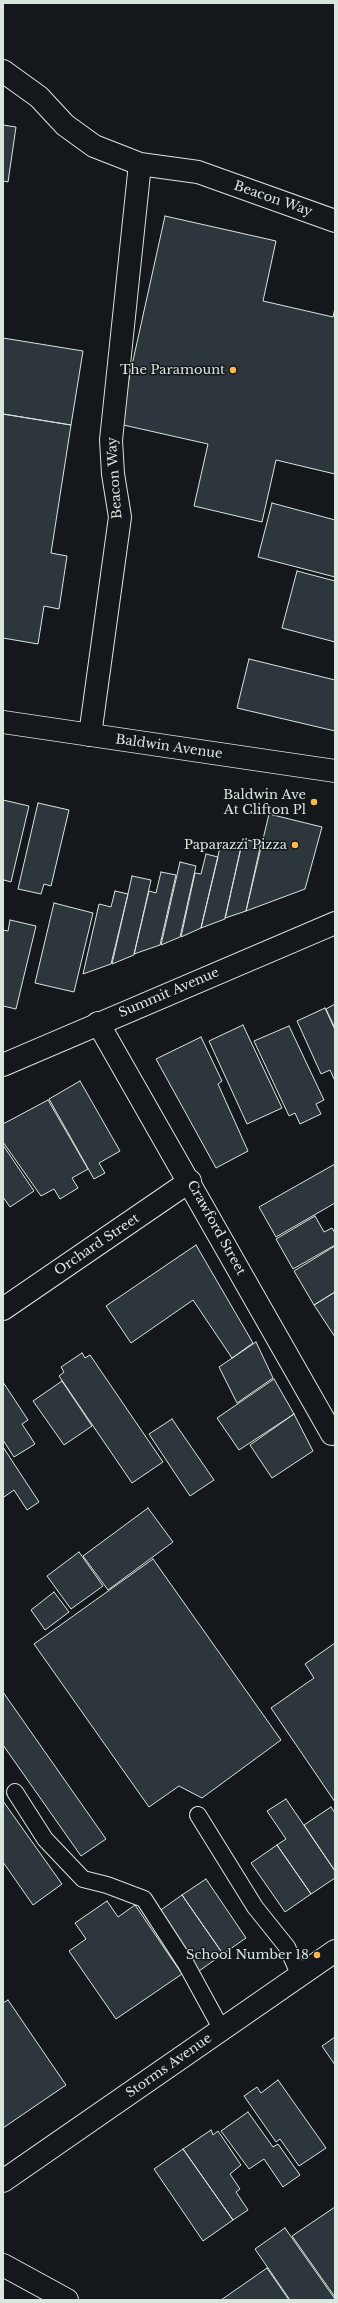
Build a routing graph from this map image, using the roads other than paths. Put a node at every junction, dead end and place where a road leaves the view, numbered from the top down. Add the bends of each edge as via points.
1 (3, 71) edge
2 (140, 164) junction
3 (335, 221) edge
4 (3, 722) edge
5 (90, 735) junction
6 (335, 771) edge
7 (335, 922) edge
8 (98, 1023) junction
9 (3, 1065) edge
10 (190, 1181) junction
11 (3, 1309) edge
12 (332, 1434) dead end
13 (15, 1792) dead end
14 (198, 1815) dead end
15 (335, 1951) edge
16 (300, 1976) junction
17 (222, 2030) junction
18 (3, 2181) edge
19 (3, 2264) edge
20 (67, 2300) edge

1 - 2 street, Beacon Way via 39,97 65,125 94,146
2 - 3 street, Beacon Way via 198,172
2 - 5 street, Beacon Way via 110,440 120,517
4 - 5 street, Baldwin Avenue
5 - 6 street, Baldwin Avenue
7 - 8 street, Summit Avenue
8 - 9 street, Summit Avenue
8 - 10 street, Crawford Street
10 - 11 street, Orchard Street
10 - 12 street, Crawford Street
13 - 17 lane via 45,1839 83,1880 107,1885 144,1899 186,1964
14 - 16 lane via 255,1907 287,1947
15 - 16 street, Storms Avenue
16 - 17 street, Storms Avenue
17 - 18 street, Storms Avenue
19 - 20 street

